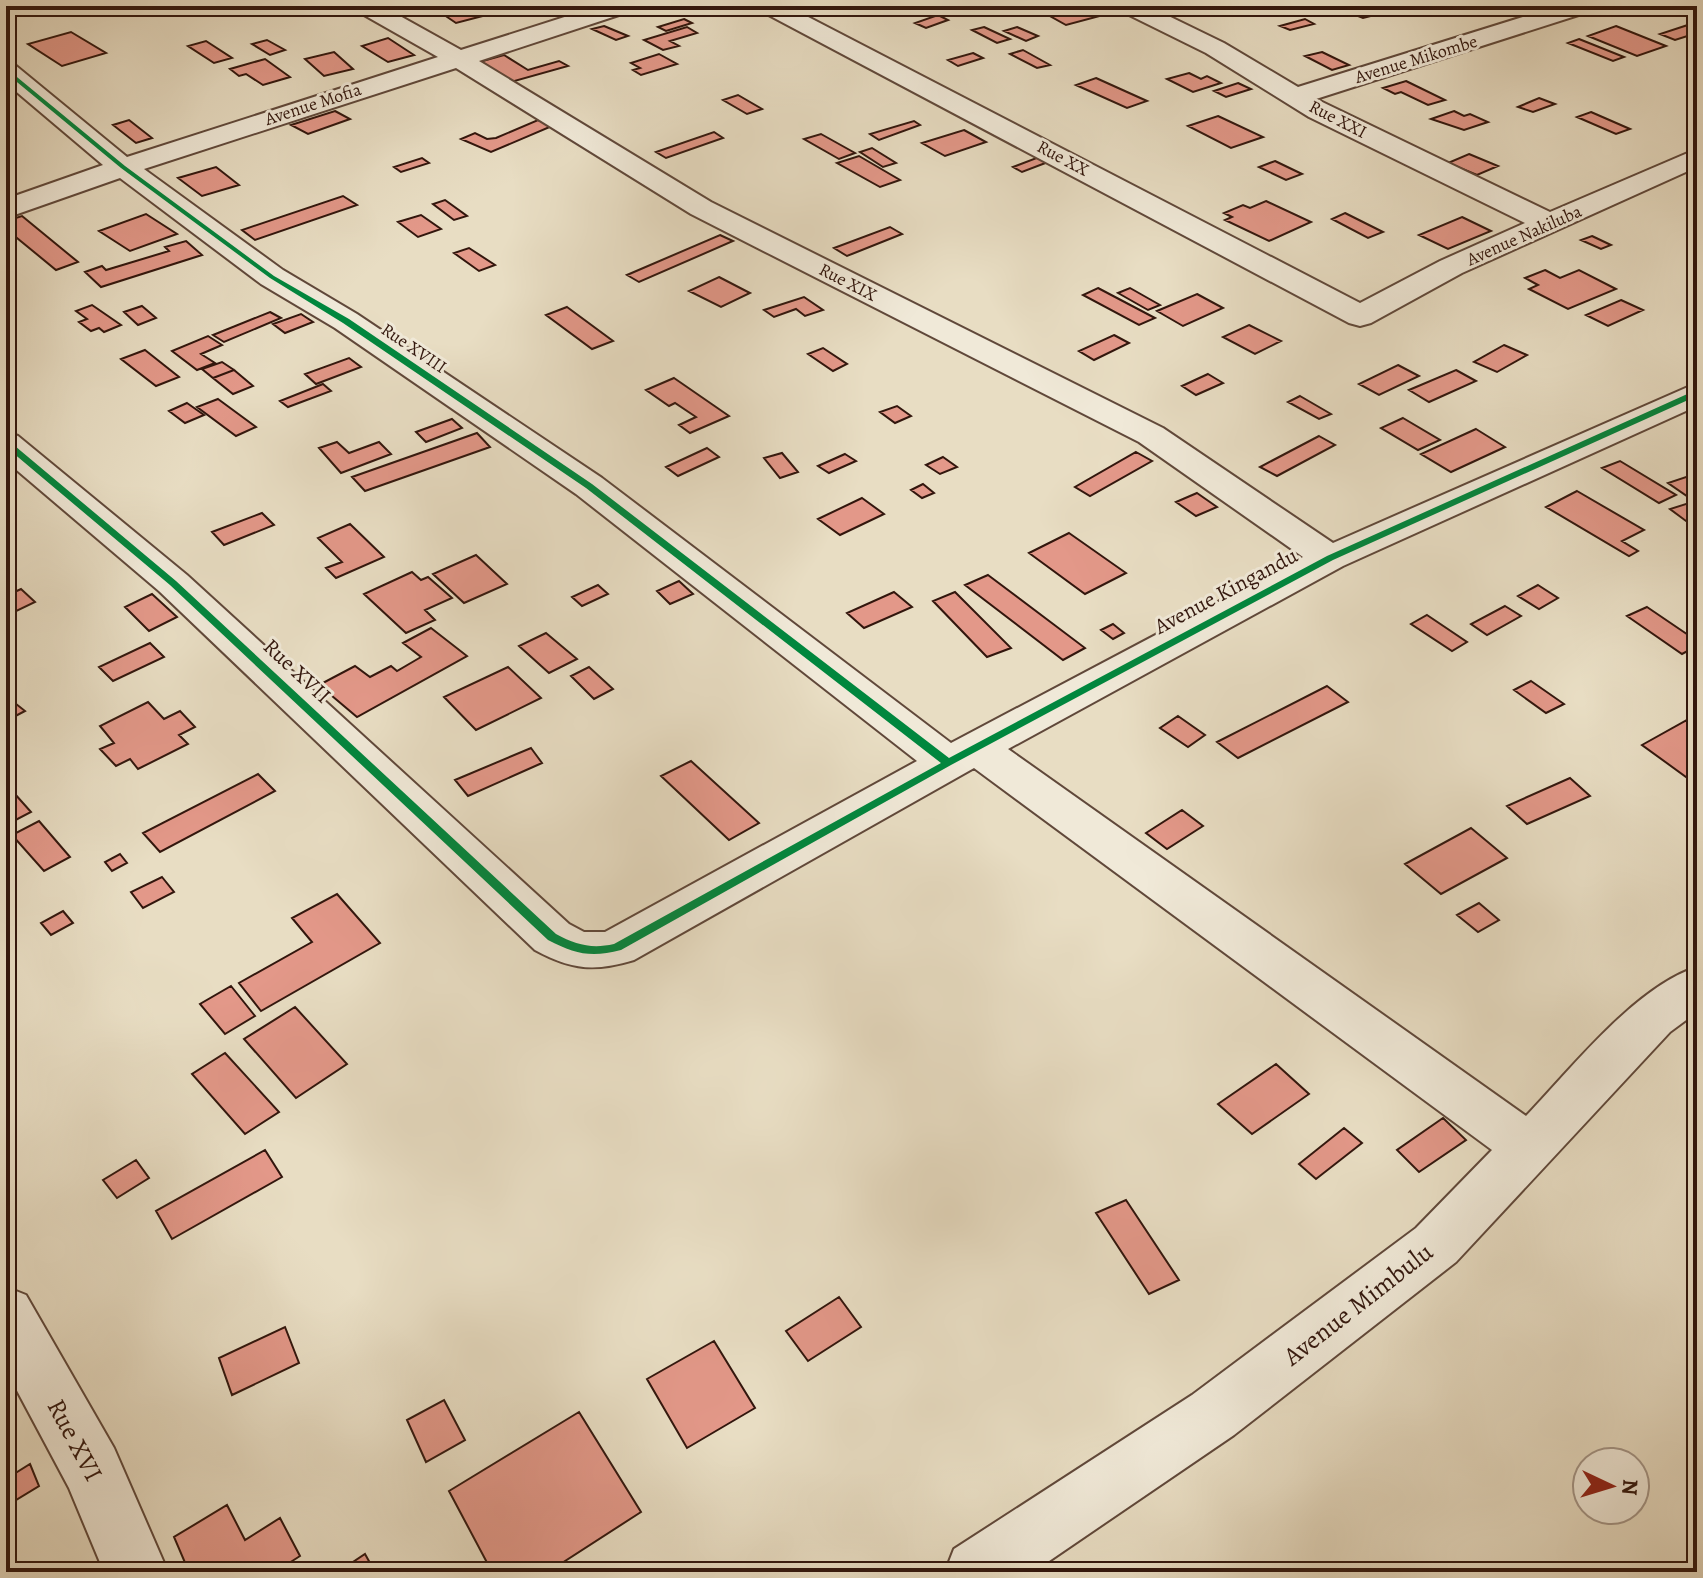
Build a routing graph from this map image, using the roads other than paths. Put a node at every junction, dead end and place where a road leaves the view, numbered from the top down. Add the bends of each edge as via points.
1 (365, 6) edge
2 (623, 6) edge
3 (769, 6) edge
4 (1129, 6) edge
5 (1583, 6) edge
6 (455, 57) junction
7 (6, 70) edge
8 (1294, 97) junction
9 (1697, 157) edge
10 (123, 167) junction
11 (6, 209) edge
12 (1551, 224) junction
13 (1355, 315) joint
14 (1697, 393) edge
15 (6, 443) edge
16 (1330, 558) junction
17 (962, 755) junction
18 (552, 937) joint
19 (1697, 986) edge
20 (1529, 1147) junction
21 (6, 1313) edge
22 (136, 1572) edge
23 (977, 1572) edge

1 - 6 street, Rue XIX
2 - 6 street, Avenue Mofia
3 - 13 street, Rue XX
4 - 8 street, Rue XXI via 1215,48
5 - 8 street, Avenue Mikombe
6 - 10 street, Avenue Mofia
6 - 16 street, Rue XIX via 701,208 1151,435
7 - 10 street, Rue XVIII
8 - 12 street, Rue XXI
9 - 12 street, Avenue Nakiluba
10 - 11 street, Avenue Mofia
10 - 17 street, Rue XVIII via 272,277 589,486 805,650
12 - 13 street, Avenue Nakiluba via 1451,267 1365,315
14 - 16 street, Avenue Kingandu
15 - 18 street, Rue XVII via 173,583
16 - 17 street, Avenue Kingandu
17 - 18 street, Avenue Kingandu via 617,947 596,953
17 - 20 street
19 - 20 street, Avenue Mimbulu via 1652,1018
20 - 23 street, Avenue Mimbulu via 1436,1245 1213,1415
21 - 22 street, Rue XVI via 92,1469

